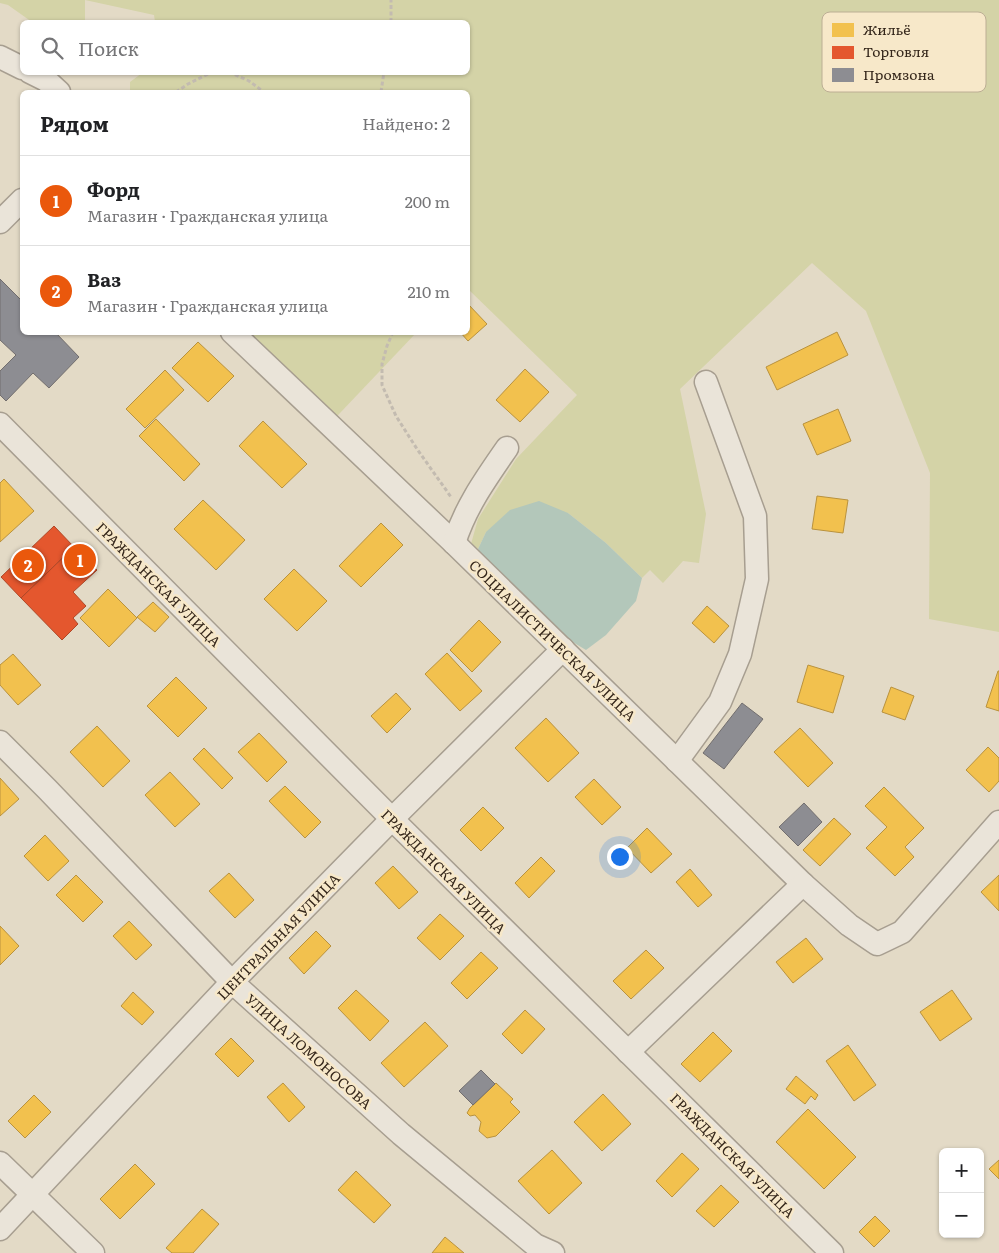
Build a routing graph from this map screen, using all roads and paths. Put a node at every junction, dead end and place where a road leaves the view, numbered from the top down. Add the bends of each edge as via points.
1 (391, 0) edge
2 (391, 20) edge
3 (0, 57) edge
4 (20, 67) edge
5 (36, 75) edge
6 (206, 75) edge
7 (235, 75) edge
8 (384, 75) edge
9 (57, 90) edge
10 (179, 90) edge
11 (261, 90) edge
12 (381, 90) edge
13 (20, 202) edge
14 (0, 222) edge
15 (235, 335) edge
16 (392, 335) edge
17 (706, 382) dead end
18 (0, 424) edge
19 (507, 448) dead end
20 (462, 520) junction
21 (454, 543) junction
22 (563, 649) junction
23 (0, 742) edge
24 (677, 762) junction
25 (392, 819) junction
26 (999, 822) edge
27 (803, 884) junction
28 (232, 982) junction
29 (628, 1052) junction
30 (0, 1163) edge
31 (33, 1195) junction
32 (0, 1229) edge
33 (93, 1253) edge
34 (553, 1253) edge
35 (832, 1253) edge

1 - 2 path
3 - 4 street
5 - 9 street
6 - 10 path
7 - 11 path
8 - 12 path
13 - 14 street
15 - 21 street, СОЦИАЛИСТИЧЕСКАЯ УЛИЦА
16 - 20 path via 382,364 382,385 396,416 450,494
17 - 24 street via 755,516 756,579 740,654 720,702
18 - 25 street, ГРАЖДАНСКАЯ УЛИЦА
19 - 20 street
20 - 21 street
21 - 22 street, СОЦИАЛИСТИЧЕСКАЯ УЛИЦА
22 - 24 street, СОЦИАЛИСТИЧЕСКАЯ УЛИЦА
22 - 25 street, ЦЕНТРАЛЬНАЯ УЛИЦА
23 - 28 street, УЛИЦА ЛОМОНОСОВА
24 - 27 street, СОЦИАЛИСТИЧЕСКАЯ УЛИЦА
25 - 28 street, ЦЕНТРАЛЬНАЯ УЛИЦА
25 - 29 street, ГРАЖДАНСКАЯ УЛИЦА
26 - 27 street, СОЦИАЛИСТИЧЕСКАЯ УЛИЦА via 902,932 877,944 849,926
27 - 29 street
28 - 31 street, ЦЕНТРАЛЬНАЯ УЛИЦА
28 - 34 street, УЛИЦА ЛОМОНОСОВА via 401,1134 535,1245
29 - 35 street, ГРАЖДАНСКАЯ УЛИЦА
30 - 31 street
31 - 32 street, ЦЕНТРАЛЬНАЯ УЛИЦА
31 - 33 street

